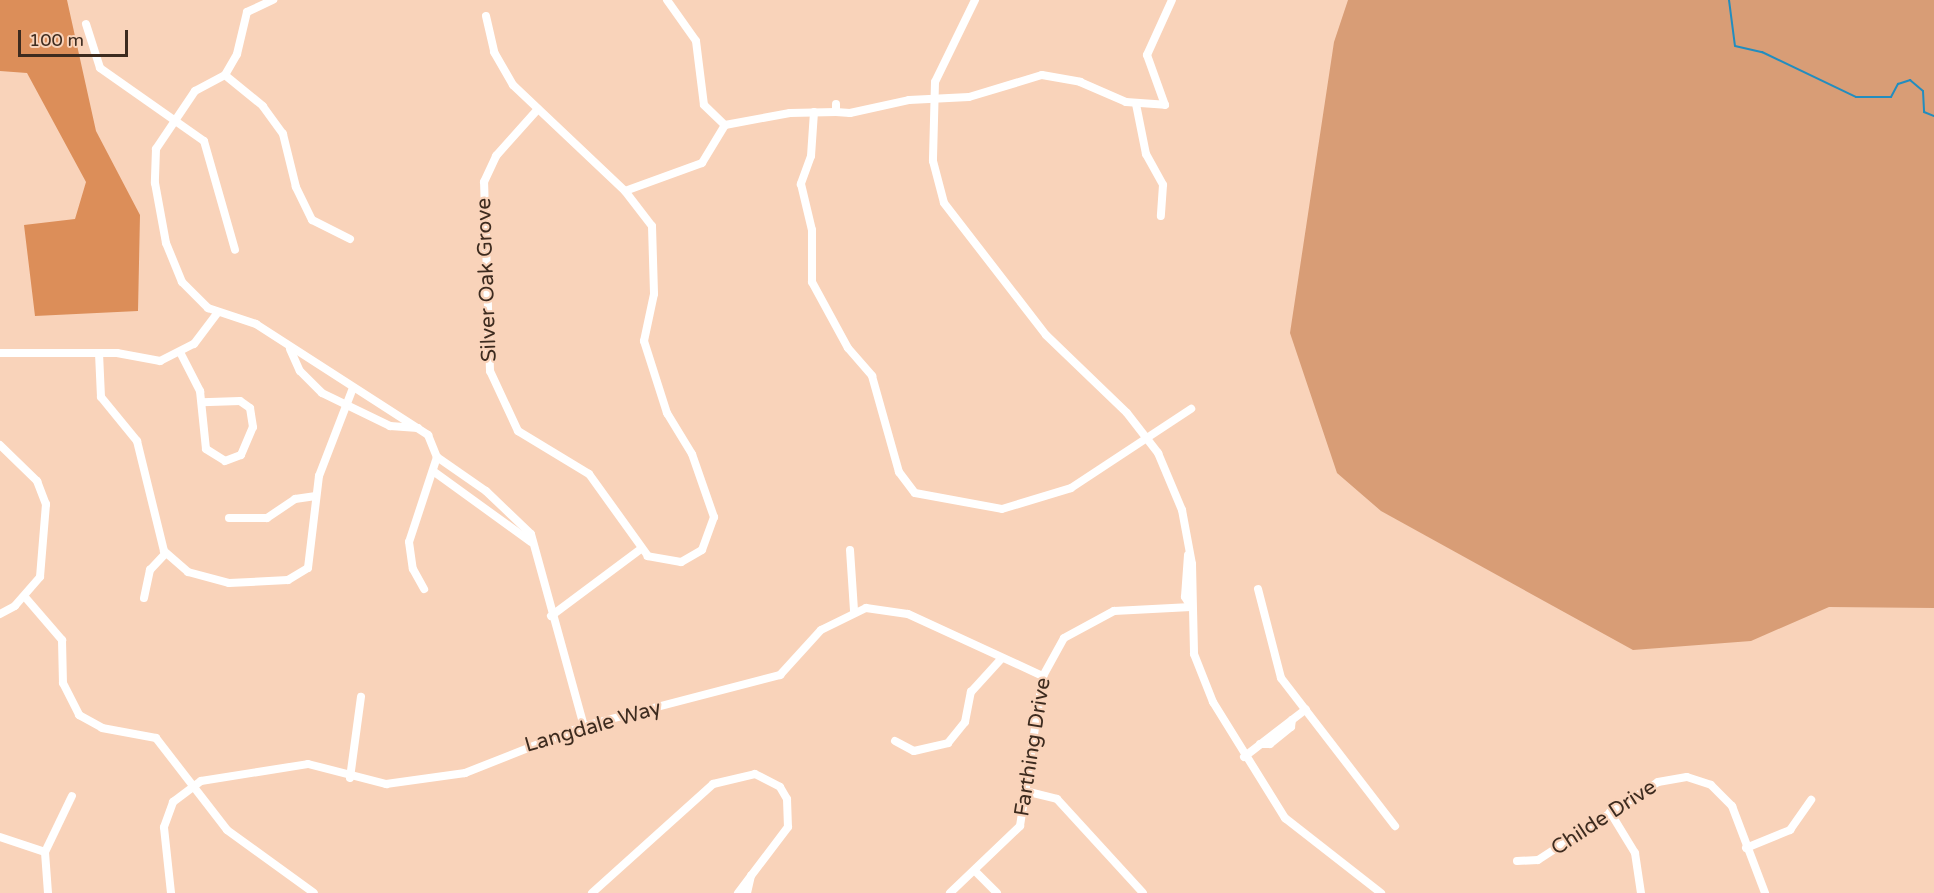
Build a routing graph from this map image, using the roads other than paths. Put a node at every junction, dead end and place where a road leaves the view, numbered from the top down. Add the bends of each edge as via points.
1 (273, 0) edge
2 (667, 0) edge
3 (975, 0) edge
4 (1172, 0) edge
5 (486, 16) dead end
6 (87, 24) dead end
7 (225, 75) junction
8 (934, 99) junction
9 (1136, 104) junction
10 (538, 110) junction
11 (814, 112) junction
12 (176, 118) junction
13 (725, 125) junction
14 (625, 191) junction
15 (1161, 216) dead end
16 (350, 239) dead end
17 (235, 250) dead end
18 (217, 313) junction
19 (290, 349) junction
20 (0, 353) edge
21 (99, 353) junction
22 (181, 354) junction
23 (353, 388) junction
24 (202, 402) junction
25 (346, 402) junction
26 (1191, 409) dead end
27 (418, 428) junction
28 (1147, 437) junction
29 (0, 445) edge
30 (437, 457) junction
31 (433, 471) junction
32 (464, 480) junction
33 (457, 491) junction
34 (316, 496) junction
35 (229, 518) dead end
36 (531, 542) junction
37 (641, 549) junction
38 (850, 550) dead end
39 (166, 554) junction
40 (424, 589) dead end
41 (1258, 589) dead end
42 (25, 597) junction
43 (144, 598) dead end
44 (1191, 607) junction
45 (854, 611) junction
46 (0, 614) edge
47 (551, 616) junction
48 (1001, 658) junction
49 (1043, 676) junction
50 (361, 697) dead end
51 (1306, 709) junction
52 (584, 726) junction
53 (895, 741) dead end
54 (1244, 756) junction
55 (350, 778) junction
56 (193, 786) junction
57 (1025, 790) junction
58 (72, 796) dead end
59 (1811, 800) dead end
60 (1610, 812) junction
61 (1395, 826) dead end
62 (0, 837) edge
63 (1746, 848) junction
64 (45, 852) junction
65 (1517, 861) dead end
66 (975, 871) junction
67 (751, 875) junction
68 (48, 893) edge
69 (171, 893) edge
70 (314, 893) edge
71 (592, 893) edge
72 (738, 893) edge
73 (747, 893) edge
74 (950, 893) edge
75 (997, 893) edge
76 (1143, 893) edge
77 (1381, 893) edge
78 (1641, 893) edge
79 (1765, 893) edge

1 - 7 street via 247,12 237,54
2 - 13 street via 696,40 704,105
3 - 8 street via 940,63
4 - 9 street via 1149,48 1148,64 1165,105
5 - 10 street, Silver Oak Grove via 498,63
6 - 12 street via 100,68
7 - 12 street via 208,80
7 - 16 street via 264,106 283,134 296,187 312,220
8 - 9 street via 980,95 1042,75 1066,78
8 - 11 street
8 - 28 street via 935,172 950,213 1046,335
9 - 15 street via 1146,154 1163,185
10 - 14 street, Silver Oak Grove
10 - 37 street, Silver Oak Grove via 496,156 484,182 488,362 518,431 589,474
11 - 13 street
11 - 28 street via 811,156 801,184 812,230 812,282 848,348 872,376 908,487 933,501 1002,509 1071,488
12 - 17 street via 212,154
12 - 18 street via 156,149 155,183 166,243 182,282
13 - 14 street via 702,163
14 - 37 street, Silver Oak Grove via 652,226 656,242 654,303 644,333 646,350 671,422 692,453 714,517 707,543 687,560 664,563
18 - 19 street via 256,324
18 - 22 street
19 - 23 street
19 - 25 street via 314,387
20 - 21 street
21 - 22 street via 160,361
21 - 39 street via 100,398 137,441 149,473 154,525
22 - 24 street
23 - 25 street
23 - 27 street
24 - 24 street via 240,401 250,408 253,427 241,455 225,460 206,448
25 - 27 street via 390,426
25 - 34 street via 329,438
26 - 28 street
27 - 30 street via 434,442
28 - 44 street via 1179,495
29 - 42 street via 37,481 46,504 40,577
30 - 31 street
30 - 32 street
31 - 33 street
31 - 40 street via 409,542 413,569
32 - 33 street
32 - 36 street via 519,520
33 - 36 street
34 - 35 street via 295,499 267,518
34 - 39 street via 312,559 288,580 228,584 188,573
36 - 47 street
37 - 47 street
38 - 45 street
39 - 43 street via 150,570
41 - 51 street via 1278,671
42 - 46 street
42 - 56 street via 62,640 63,683 79,715 102,728 156,738
44 - 49 street, Farthing Drive via 1101,615 1064,638
44 - 54 street via 1198,668
45 - 48 street, Langdale Way via 892,609
45 - 52 street, Langdale Way via 820,630 780,675
47 - 52 street
48 - 49 street, Langdale Way
48 - 53 street via 971,692 966,722 948,743 914,751
49 - 57 street, Farthing Drive
50 - 55 street
51 - 54 street via 1270,744 1260,744
51 - 61 street
52 - 55 street, Langdale Way via 465,772 386,784
54 - 77 street via 1290,823
55 - 56 street, Langdale Way via 308,764 215,776
56 - 69 street, Langdale Way via 172,802 164,827
56 - 70 street via 227,830
57 - 66 street, Farthing Drive via 1017,832
57 - 76 street via 1057,799
58 - 64 street
59 - 63 street via 1790,830
60 - 63 street, Childe Drive via 1658,782 1695,779 1726,798
60 - 65 street, Childe Drive via 1538,860
60 - 78 street via 1635,853
62 - 64 street
63 - 79 street, Childe Drive
64 - 68 street
66 - 74 street, Farthing Drive
66 - 75 street
67 - 71 street via 782,840 789,814 780,788 755,774 741,774 713,784
67 - 72 street
67 - 73 street

